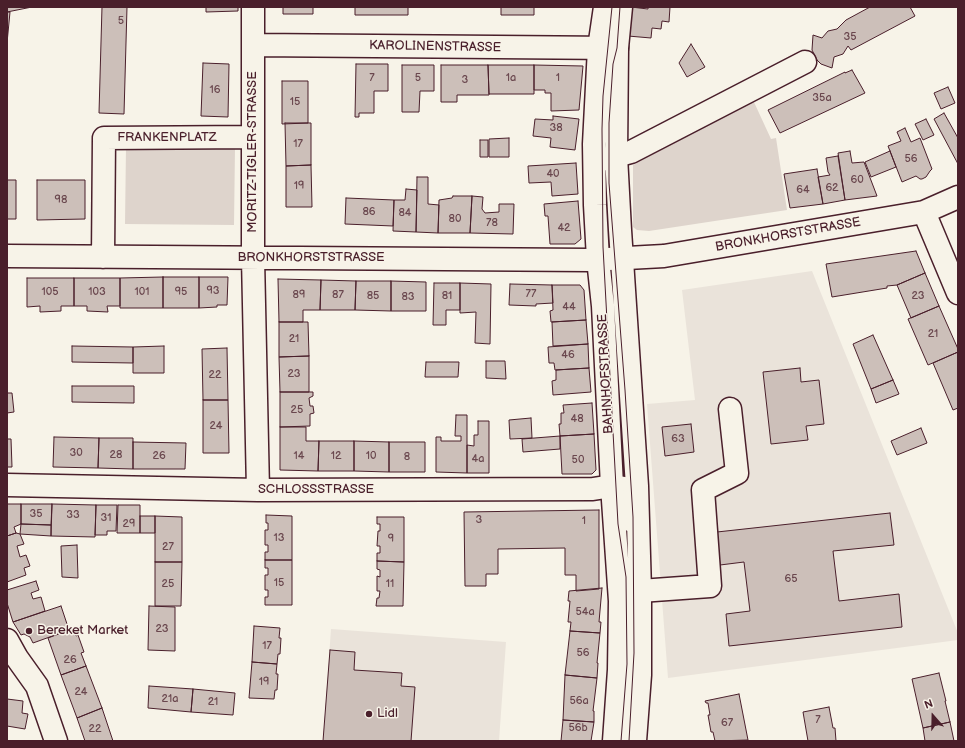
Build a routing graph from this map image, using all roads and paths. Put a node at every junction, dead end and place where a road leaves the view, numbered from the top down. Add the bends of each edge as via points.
1 (253, 7) edge
2 (605, 7) edge
3 (621, 7) edge
4 (254, 45) junction
5 (608, 48) junction
6 (805, 62) dead end
7 (253, 137) junction
8 (616, 156) junction
9 (594, 161) junction
10 (958, 196) edge
11 (924, 212) junction
12 (7, 256) edge
13 (103, 257) junction
14 (253, 258) junction
15 (611, 259) junction
16 (958, 293) edge
17 (730, 409) dead end
18 (7, 485) edge
19 (618, 487) junction
20 (258, 490) junction
21 (639, 552) junction
22 (640, 591) junction
23 (10, 655) edge
24 (56, 741) edge
25 (614, 741) edge
26 (635, 741) edge

1 - 4 street, MORITZ-TIGLER-STRASSE
2 - 5 street, BAHNHOFSTRASSE
3 - 5 street, BAHNHOFSTRASSE
4 - 5 street, KAROLINENSTRASSE
4 - 7 street, MORITZ-TIGLER-STRASSE
5 - 8 street, BAHNHOFSTRASSE
5 - 9 street, BAHNHOFSTRASSE
6 - 8 street via 631,152
7 - 13 street, FRANKENPLATZ via 104,138
7 - 14 street, MORITZ-TIGLER-STRASSE
8 - 9 street
8 - 15 street, BAHNHOFSTRASSE
9 - 15 street, BAHNHOFSTRASSE
10 - 11 street, BRONKHORSTSTRASSE
11 - 15 street, BRONKHORSTSTRASSE via 664,256
11 - 16 street
12 - 13 street, BRONKHORSTSTRASSE
13 - 14 street, BRONKHORSTSTRASSE
14 - 15 street, BRONKHORSTSTRASSE
14 - 20 street, MORITZ-TIGLER-STRASSE
15 - 19 street, BAHNHOFSTRASSE via 604,312
15 - 21 street, BAHNHOFSTRASSE via 637,486
17 - 22 street via 737,473 703,490 710,586
18 - 20 street, SCHLOSSSTRASSE
19 - 20 street, SCHLOSSSTRASSE
19 - 21 street, BAHNHOFSTRASSE
19 - 25 street, BAHNHOFSTRASSE via 619,670
21 - 22 street, BAHNHOFSTRASSE
22 - 26 street, BAHNHOFSTRASSE via 640,675
23 - 24 street via 37,686

